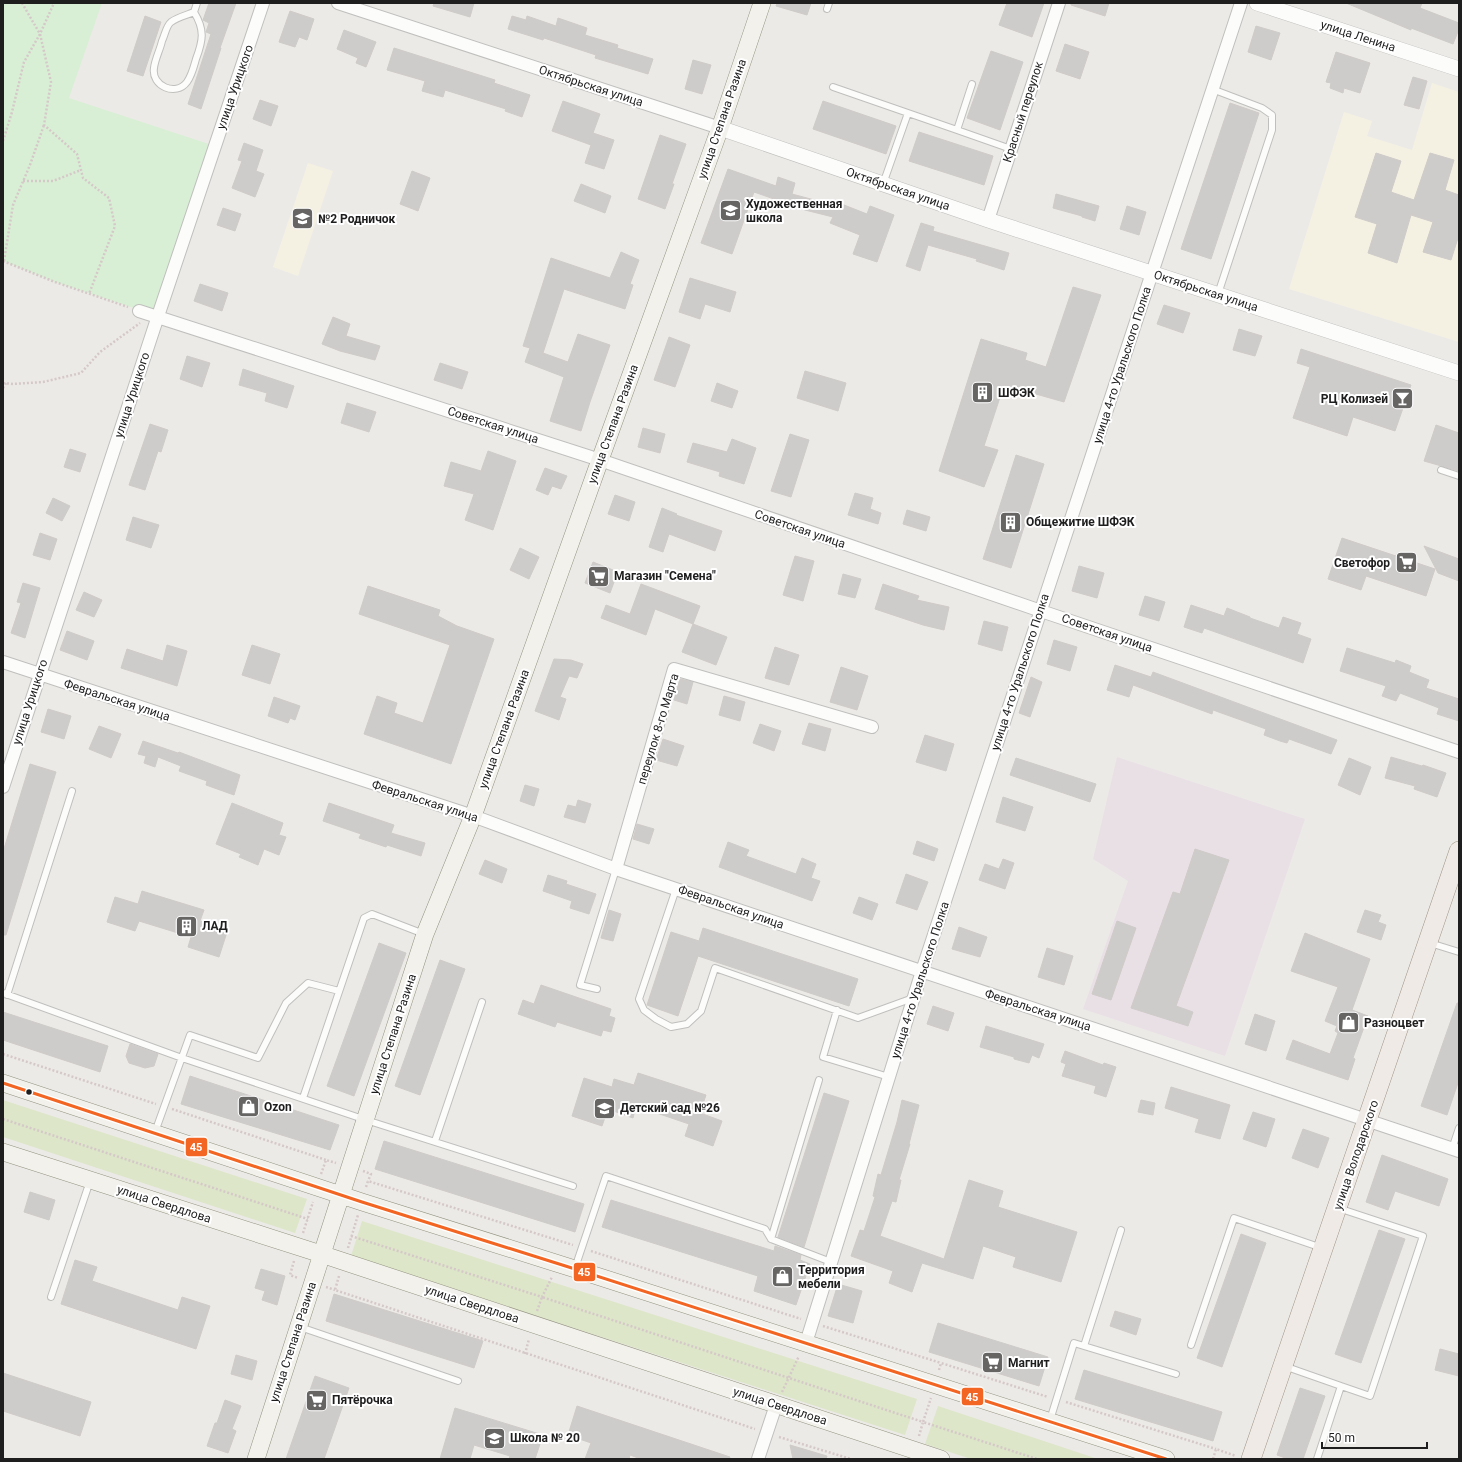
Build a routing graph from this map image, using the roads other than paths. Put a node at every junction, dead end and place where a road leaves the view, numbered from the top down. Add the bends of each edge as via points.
1 (197, 3) edge
2 (263, 3) edge
3 (338, 3) edge
4 (762, 3) edge
5 (1059, 3) edge
6 (1241, 3) edge
7 (1257, 3) edge
8 (194, 12) junction
9 (1459, 69) edge
10 (972, 84) dead end
11 (833, 87) dead end
12 (1212, 89) junction
13 (908, 113) junction
14 (720, 128) junction
15 (957, 130) junction
16 (1011, 149) junction
17 (883, 184) junction
18 (988, 220) junction
19 (1152, 274) junction
20 (1218, 295) junction
21 (139, 311) road end
22 (154, 315) junction
23 (1459, 373) edge
24 (600, 460) junction
25 (1441, 470) dead end
26 (1459, 476) edge
27 (1041, 611) junction
28 (3, 662) edge
29 (39, 675) junction
30 (872, 727) dead end
31 (1459, 752) edge
32 (3, 787) edge
33 (72, 791) dead end
34 (473, 816) junction
35 (1459, 851) edge
36 (616, 868) junction
37 (676, 889) junction
38 (426, 934) junction
39 (1428, 942) junction
40 (1459, 952) edge
41 (922, 971) junction
42 (597, 990) dead end
43 (339, 991) junction
44 (5, 994) edge
45 (913, 998) junction
46 (482, 1002) dead end
47 (837, 1010) junction
48 (182, 1058) junction
49 (888, 1077) junction
50 (820, 1080) dead end
51 (3, 1083) edge
52 (303, 1098) junction
53 (366, 1120) junction
54 (1368, 1120) junction
55 (1459, 1128) edge
56 (155, 1133) junction
57 (435, 1141) junction
58 (1455, 1150) edge
59 (3, 1152) edge
60 (90, 1180) junction
61 (573, 1186) dead end
62 (341, 1196) junction
63 (1337, 1208) junction
64 (1121, 1230) dead end
65 (771, 1239) junction
66 (1324, 1248) junction
67 (321, 1254) junction
68 (831, 1262) junction
69 (575, 1269) junction
70 (51, 1297) dead end
71 (298, 1326) junction
72 (806, 1343) junction
73 (1190, 1345) dead end
74 (1084, 1346) junction
75 (1283, 1365) junction
76 (1176, 1374) dead end
77 (458, 1381) dead end
78 (1341, 1386) junction
79 (776, 1405) junction
80 (1050, 1422) junction
81 (1246, 1458) edge
82 (256, 1459) edge
83 (758, 1459) edge
84 (941, 1459) edge
85 (1166, 1459) edge
86 (1317, 1459) edge

1 - 8 lane
2 - 22 street, улица Урицкого
3 - 14 street, Октябрьская улица
4 - 14 main road, улица Степана Разина
5 - 16 street, Красный переулок
6 - 12 street, улица 4-го Уральского Полка
7 - 9 street, улица Ленина
8 - 8 lane via 171,22 166,30 154,74 159,84 168,89 177,88 187,82 202,42 198,18
10 - 15 lane
11 - 13 lane
12 - 19 street, улица 4-го Уральского Полка
12 - 20 lane via 1262,108 1272,115 1272,130
13 - 15 lane
13 - 17 lane
14 - 17 street, Октябрьская улица
14 - 24 main road, улица Степана Разина
15 - 16 lane
16 - 18 street, Красный переулок
17 - 18 street, Октябрьская улица
18 - 19 street, Октябрьская улица
19 - 20 street, Октябрьская улица
19 - 27 street, улица 4-го Уральского Полка
20 - 23 street, Октябрьская улица
21 - 22 street, Советская улица
22 - 24 street, Советская улица
22 - 29 street, улица Урицкого
24 - 27 street, Советская улица
24 - 34 main road, улица Степана Разина
25 - 26 lane
27 - 31 street, Советская улица
27 - 41 street, улица 4-го Уральского Полка
28 - 29 street, Февральская улица
29 - 32 street, улица Урицкого
29 - 34 street, Февральская улица
30 - 36 street, переулок 8-го Марта via 674,669
33 - 44 lane
34 - 36 street, Февральская улица
34 - 38 main road, улица Степана Разина
35 - 39 main road, улица Володарского
36 - 37 street, Февральская улица
36 - 42 lane via 580,984
37 - 41 street, Февральская улица
37 - 47 lane via 639,999 644,1010 671,1027 687,1024 701,1011 715,968
38 - 43 lane via 372,914 364,918
38 - 53 main road, улица Степана Разина
39 - 40 lane
39 - 54 main road, улица Володарского
41 - 45 street, улица 4-го Уральского Полка
41 - 54 street, Февральская улица
43 - 48 lane via 308,983 286,1003 258,1058 190,1035
43 - 52 lane
44 - 48 lane
45 - 47 lane via 858,1018
45 - 49 street, улица 4-го Уральского Полка
46 - 57 lane
47 - 49 lane via 823,1057
48 - 52 lane
48 - 56 lane
49 - 68 street, улица 4-го Уральского Полка
50 - 65 lane
51 - 56 main road
52 - 53 lane
53 - 57 lane
53 - 62 main road, улица Степана Разина
54 - 58 street, Февральская улица
54 - 63 main road, улица Володарского
55 - 58 lane
56 - 62 main road
57 - 61 lane
59 - 60 main road, улица Свердлова
60 - 67 main road, улица Свердлова
60 - 70 lane
62 - 67 main road, улица Степана Разина
62 - 69 main road
63 - 66 main road, улица Володарского
63 - 78 lane via 1423,1236 1370,1396
64 - 74 lane
65 - 68 lane
65 - 69 lane via 765,1229 606,1176
66 - 73 lane via 1234,1218
66 - 75 main road, улица Володарского
67 - 71 main road, улица Степана Разина
67 - 79 main road, улица Свердлова
68 - 72 street, улица 4-го Уральского Полка
69 - 72 main road
71 - 77 lane
71 - 82 main road, улица Степана Разина
72 - 80 main road
74 - 76 lane
74 - 80 lane via 1074,1343
75 - 78 lane
75 - 81 main road, улица Володарского
78 - 86 lane
79 - 83 street
79 - 84 main road, улица Свердлова
80 - 85 main road

